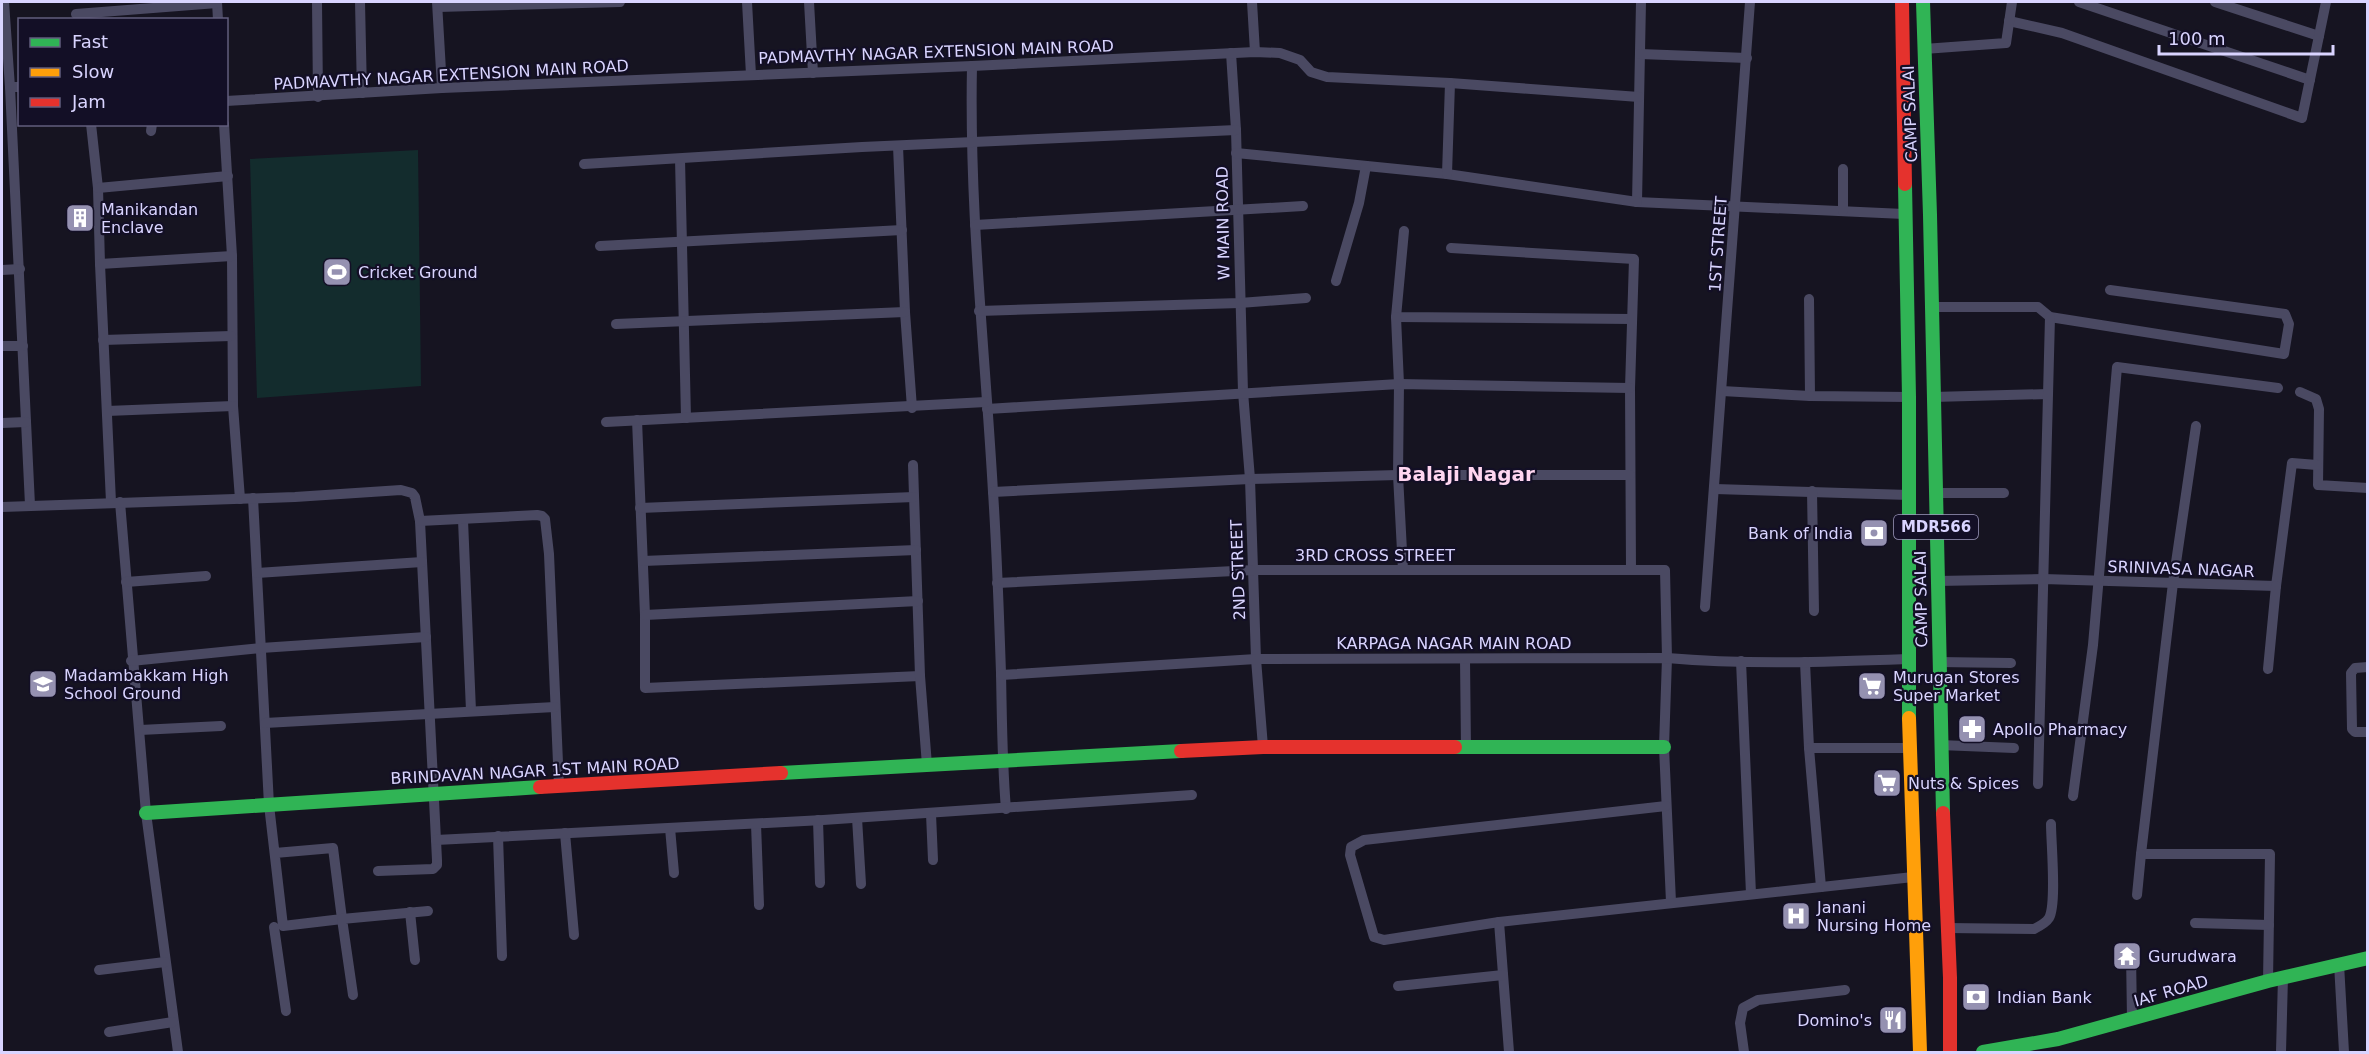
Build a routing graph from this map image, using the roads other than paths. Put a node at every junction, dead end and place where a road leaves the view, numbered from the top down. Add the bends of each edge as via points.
1 (4, 2) edge
2 (217, 2) edge
3 (317, 2) edge
4 (360, 2) edge
5 (620, 2) edge
6 (747, 2) edge
7 (809, 2) edge
8 (1252, 2) edge
9 (1641, 2) edge
10 (1750, 2) edge
11 (1902, 2) edge
12 (1923, 2) edge
13 (2012, 2) edge
14 (2079, 2) edge
15 (2215, 2) edge
16 (2326, 2) edge
17 (437, 4) edge
18 (76, 14) dead end
19 (218, 18) edge
20 (2009, 21) junction
21 (2319, 36) junction
22 (1924, 49) junction
23 (1255, 52) junction
24 (1232, 53) junction
25 (1641, 54) junction
26 (1747, 58) junction
27 (972, 66) junction
28 (813, 73) junction
29 (751, 75) junction
30 (2310, 80) junction
31 (1450, 83) junction
32 (15, 87) edge
33 (442, 88) junction
34 (362, 93) junction
35 (318, 97) junction
36 (1640, 97) junction
37 (228, 101) edge
38 (91, 126) edge
39 (224, 126) edge
40 (1236, 130) junction
41 (970, 143) junction
42 (898, 146) junction
43 (1236, 153) junction
44 (680, 159) junction
45 (584, 164) dead end
46 (1366, 166) junction
47 (1843, 168) dead end
48 (1447, 174) junction
49 (228, 177) junction
50 (98, 188) junction
51 (14, 189) junction
52 (2, 190) edge
53 (1637, 202) junction
54 (1303, 206) dead end
55 (1736, 208) junction
56 (1237, 211) junction
57 (1843, 211) junction
58 (1904, 214) junction
59 (975, 225) junction
60 (902, 230) junction
61 (1404, 231) dead end
62 (682, 243) junction
63 (600, 246) dead end
64 (1450, 248) dead end
65 (232, 256) junction
66 (100, 264) junction
67 (20, 269) junction
68 (2, 270) edge
69 (1336, 281) dead end
70 (2110, 290) dead end
71 (1306, 298) dead end
72 (1809, 299) dead end
73 (1240, 303) junction
74 (1931, 307) junction
75 (979, 311) junction
76 (905, 312) junction
77 (1395, 317) junction
78 (2050, 318) junction
79 (1632, 319) junction
80 (684, 321) junction
81 (616, 324) dead end
82 (231, 336) junction
83 (104, 340) junction
84 (2, 346) edge
85 (23, 346) junction
86 (1399, 384) junction
87 (1630, 388) junction
88 (2278, 388) dead end
89 (1722, 391) junction
90 (1243, 392) junction
91 (2300, 392) dead end
92 (2048, 394) junction
93 (1810, 396) junction
94 (1909, 397) junction
95 (1933, 397) junction
96 (233, 406) junction
97 (987, 406) junction
98 (912, 408) junction
99 (106, 411) junction
100 (686, 418) junction
101 (637, 420) junction
102 (26, 422) junction
103 (606, 422) dead end
104 (2, 423) edge
105 (2196, 426) dead end
106 (913, 465) dead end
107 (2318, 465) junction
108 (1398, 475) junction
109 (1630, 475) junction
110 (1250, 479) junction
111 (2367, 488) edge
112 (1715, 489) junction
113 (1812, 491) junction
114 (993, 492) junction
115 (1935, 493) junction
116 (2004, 493) dead end
117 (1909, 495) junction
118 (914, 497) junction
119 (253, 498) junction
120 (240, 499) junction
121 (115, 502) junction
122 (30, 506) junction
123 (2, 507) edge
124 (640, 508) junction
125 (463, 520) junction
126 (420, 521) junction
127 (916, 549) junction
128 (643, 561) junction
129 (422, 562) junction
130 (1254, 570) junction
131 (1403, 570) junction
132 (1631, 570) junction
133 (257, 573) junction
134 (206, 576) dead end
135 (2043, 579) junction
136 (2099, 581) junction
137 (126, 582) junction
138 (1937, 582) junction
139 (997, 583) junction
140 (2173, 583) junction
141 (2276, 586) junction
142 (918, 601) junction
143 (1705, 607) dead end
144 (1814, 611) dead end
145 (645, 615) junction
146 (426, 637) junction
147 (261, 648) junction
148 (1667, 658) junction
149 (1256, 659) junction
150 (1465, 659) junction
151 (1908, 659) junction
152 (131, 660) junction
153 (1741, 661) junction
154 (1805, 662) junction
155 (1938, 662) junction
156 (2011, 663) dead end
157 (2367, 667) edge
158 (2268, 669) dead end
159 (1001, 675) junction
160 (920, 676) junction
161 (555, 707) junction
162 (471, 711) junction
163 (430, 714) junction
164 (265, 723) junction
165 (221, 726) dead end
166 (140, 730) junction
167 (2367, 732) edge
168 (1940, 745) junction
169 (1263, 747) junction
170 (1664, 747) junction
171 (1466, 748) junction
172 (1809, 748) junction
173 (1909, 748) junction
174 (2014, 748) dead end
175 (1002, 761) junction
176 (927, 765) junction
177 (2038, 784) dead end
178 (559, 786) junction
179 (434, 793) junction
180 (1192, 795) dead end
181 (2073, 796) dead end
182 (269, 805) junction
183 (1666, 806) junction
184 (1006, 809) junction
185 (146, 813) junction
186 (931, 814) junction
187 (857, 818) junction
188 (818, 820) junction
189 (756, 824) junction
190 (2051, 825) dead end
191 (670, 828) junction
192 (565, 833) junction
193 (498, 837) junction
194 (436, 840) junction
195 (275, 853) junction
196 (2141, 854) junction
197 (933, 860) dead end
198 (378, 871) dead end
199 (674, 873) dead end
200 (1913, 878) junction
201 (820, 883) dead end
202 (861, 884) dead end
203 (1821, 887) junction
204 (1751, 894) junction
205 (2137, 895) dead end
206 (1671, 902) junction
207 (759, 905) dead end
208 (428, 911) dead end
209 (410, 912) junction
210 (342, 919) junction
211 (1499, 922) junction
212 (2195, 923) dead end
213 (2269, 925) junction
214 (273, 927) junction
215 (1947, 928) junction
216 (574, 935) dead end
217 (2131, 953) dead end
218 (501, 956) dead end
219 (2367, 958) edge
220 (415, 960) dead end
221 (165, 963) junction
222 (2339, 964) junction
223 (99, 970) dead end
224 (1503, 975) junction
225 (2283, 977) junction
226 (2268, 981) junction
227 (1398, 986) dead end
228 (1845, 990) dead end
229 (353, 994) dead end
230 (286, 1011) dead end
231 (2132, 1019) junction
232 (173, 1022) junction
233 (109, 1032) dead end
234 (178, 1053) edge
235 (1509, 1053) edge
236 (1744, 1053) edge
237 (1920, 1053) edge
238 (1950, 1053) edge
239 (1983, 1053) edge
240 (2281, 1053) edge
241 (2344, 1053) edge

1 - 32 street
2 - 18 street
2 - 19 street
3 - 35 street
4 - 34 street
5 - 17 street
6 - 29 street
7 - 28 street
8 - 23 street
9 - 25 street
10 - 26 street, 1ST STREET
11 - 58 main road, CAMP SALAI / MDR566
12 - 22 main road, CAMP SALAI / MDR566
13 - 20 street
14 - 30 street
15 - 21 street
16 - 21 street
17 - 33 street
20 - 22 street via 2006,43
20 - 30 street via 2062,33 2302,118
21 - 30 street
22 - 74 main road, CAMP SALAI / MDR566
23 - 24 street, PADMAVTHY NAGAR EXTENSION MAIN ROAD
23 - 31 street, PADMAVTHY NAGAR EXTENSION MAIN ROAD via 1280,53 1300,60 1311,72 1327,78
24 - 27 street, PADMAVTHY NAGAR EXTENSION MAIN ROAD
24 - 40 street, W MAIN ROAD
25 - 26 street
25 - 36 street
26 - 55 street, 1ST STREET
27 - 28 street, PADMAVTHY NAGAR EXTENSION MAIN ROAD
27 - 41 street
28 - 29 street, PADMAVTHY NAGAR EXTENSION MAIN ROAD
29 - 33 street, PADMAVTHY NAGAR EXTENSION MAIN ROAD
31 - 36 street, PADMAVTHY NAGAR EXTENSION MAIN ROAD
31 - 48 street
32 - 51 street
33 - 34 street, PADMAVTHY NAGAR EXTENSION MAIN ROAD
34 - 35 street, PADMAVTHY NAGAR EXTENSION MAIN ROAD
35 - 37 street, PADMAVTHY NAGAR EXTENSION MAIN ROAD
36 - 53 street
38 - 50 street
39 - 49 street
40 - 41 street
40 - 43 street, W MAIN ROAD
41 - 42 street
41 - 59 street
42 - 44 street
42 - 60 street
43 - 46 street
43 - 56 street, W MAIN ROAD
44 - 45 street
44 - 62 street
46 - 48 street
46 - 69 street
47 - 57 street
48 - 53 street
49 - 50 street
49 - 65 street
50 - 66 street
51 - 52 street
51 - 67 street
53 - 55 street
54 - 56 street
55 - 57 street
55 - 89 street, 1ST STREET
56 - 59 street
56 - 73 street, W MAIN ROAD
57 - 58 street
58 - 94 main road, CAMP SALAI / MDR566
59 - 75 street
60 - 62 street
60 - 76 street
61 - 77 street
62 - 63 street
62 - 80 street
64 - 79 street via 1634,260
65 - 66 street
65 - 82 street
66 - 83 street
67 - 68 street
67 - 85 street
70 - 78 street via 2285,314 2289,324 2284,354
71 - 73 street
72 - 93 street
73 - 75 street
73 - 90 street, W MAIN ROAD
74 - 78 street via 2038,308
74 - 95 main road, CAMP SALAI / MDR566
75 - 97 street
76 - 80 street
76 - 98 street
77 - 79 street
77 - 86 street
78 - 92 street
79 - 87 street
80 - 81 street
80 - 100 street
82 - 83 street
82 - 96 street
83 - 99 street
84 - 85 street
85 - 102 street
86 - 87 street
86 - 90 street
86 - 108 street
87 - 109 street
88 - 136 street via 2117,367
89 - 93 street
89 - 112 street, 1ST STREET
90 - 97 street
90 - 110 street, 2ND STREET
91 - 107 street via 2311,394 2319,409
92 - 95 street
92 - 135 street
93 - 94 street
94 - 117 main road, CAMP SALAI / MDR566
95 - 115 main road, CAMP SALAI / MDR566
96 - 99 street
96 - 120 street
97 - 98 street
97 - 114 street
98 - 100 street
99 - 121 street
100 - 101 street
101 - 103 street
101 - 124 street
102 - 104 street
102 - 122 street
105 - 140 street
106 - 118 street
107 - 111 street via 2318,485
107 - 141 street, SRINIVASA NAGAR via 2292,464
108 - 109 street
108 - 110 street
108 - 131 street
109 - 132 street
110 - 114 street
110 - 130 street, 2ND STREET
112 - 113 street
112 - 143 street
113 - 117 street
113 - 144 street
114 - 139 street
115 - 116 street
115 - 138 main road, CAMP SALAI / MDR566
117 - 151 main road, CAMP SALAI / MDR566
118 - 124 street
118 - 127 street
119 - 120 street
119 - 126 street via 409,491 415,497
119 - 133 street
120 - 121 street
121 - 122 street
121 - 137 street
122 - 123 street
124 - 128 street
125 - 126 street
125 - 161 street via 537,515 545,519
125 - 162 street
126 - 129 street
127 - 128 street
127 - 142 street
128 - 145 street
129 - 133 street
129 - 146 street
130 - 131 street, 3RD CROSS STREET
130 - 139 street, 3RD CROSS STREET
130 - 149 street, 2ND STREET
131 - 132 street, 3RD CROSS STREET
132 - 148 street, 3RD CROSS STREET via 1665,570
133 - 147 street
134 - 137 street
135 - 136 street, SRINIVASA NAGAR
135 - 138 street, SRINIVASA NAGAR
135 - 177 street
136 - 140 street, SRINIVASA NAGAR
136 - 181 street
137 - 152 street
138 - 155 main road, CAMP SALAI / MDR566
139 - 159 street
140 - 141 street, SRINIVASA NAGAR
140 - 196 street
141 - 158 street
142 - 145 street
142 - 160 street
145 - 160 street via 645,688
146 - 147 street
146 - 163 street
147 - 152 street
147 - 164 street
148 - 150 street, KARPAGA NAGAR MAIN ROAD
148 - 153 street, KARPAGA NAGAR MAIN ROAD
148 - 170 street
149 - 150 street, KARPAGA NAGAR MAIN ROAD
149 - 159 street, KARPAGA NAGAR MAIN ROAD
149 - 169 street, 2ND STREET
150 - 171 street
151 - 154 street, KARPAGA NAGAR MAIN ROAD
151 - 173 main road, CAMP SALAI / MDR566
152 - 166 street
153 - 154 street, KARPAGA NAGAR MAIN ROAD
153 - 204 street
154 - 172 street
155 - 156 street
155 - 168 main road, CAMP SALAI / MDR566
157 - 167 street via 2351,673 2352,729
159 - 175 street
160 - 176 street
161 - 162 street
161 - 178 street
162 - 163 street
163 - 164 street
163 - 179 street
164 - 182 street
165 - 166 street
166 - 185 street
168 - 174 street
168 - 215 main road, CAMP SALAI / MDR566
169 - 171 main road, BRINDAVAN NAGAR 1ST MAIN ROAD
169 - 175 main road, BRINDAVAN NAGAR 1ST MAIN ROAD
170 - 171 main road, BRINDAVAN NAGAR 1ST MAIN ROAD
170 - 183 street
172 - 173 street
172 - 203 street
173 - 200 main road, CAMP SALAI / MDR566
175 - 176 main road, BRINDAVAN NAGAR 1ST MAIN ROAD
175 - 184 street
176 - 178 main road, BRINDAVAN NAGAR 1ST MAIN ROAD
178 - 179 main road, BRINDAVAN NAGAR 1ST MAIN ROAD
179 - 182 main road, BRINDAVAN NAGAR 1ST MAIN ROAD
179 - 194 street
180 - 184 street
182 - 185 main road, BRINDAVAN NAGAR 1ST MAIN ROAD
182 - 195 street
183 - 206 street
183 - 211 street via 1364,840 1351,847 1356,878 1378,940
184 - 186 street
185 - 221 street
186 - 187 street
186 - 197 street
187 - 188 street
187 - 202 street
188 - 189 street
188 - 201 street
189 - 191 street
189 - 207 street
190 - 215 street via 2052,904 2043,925 2034,929
191 - 192 street
191 - 199 street
192 - 193 street
192 - 216 street
193 - 194 street
193 - 218 street
194 - 198 street via 437,865 433,869
195 - 210 street via 333,848
195 - 214 street
196 - 205 street
196 - 213 street via 2270,854
200 - 203 street
200 - 237 main road, CAMP SALAI / MDR566
203 - 204 street
204 - 206 street
206 - 211 street
208 - 209 street
209 - 210 street
209 - 220 street
210 - 214 street
210 - 229 street
211 - 224 street
212 - 213 street
213 - 226 street
214 - 230 street
215 - 238 main road, CAMP SALAI / MDR566
217 - 231 street
219 - 222 main road, IAF ROAD
221 - 223 street
221 - 232 street
222 - 225 main road, IAF ROAD
222 - 241 street
224 - 227 street
224 - 235 street
225 - 226 main road, IAF ROAD
225 - 240 street
226 - 231 main road, IAF ROAD
228 - 236 street via 1747,1004 1740,1023
231 - 239 main road, IAF ROAD via 2058,1039
232 - 233 street
232 - 234 street

